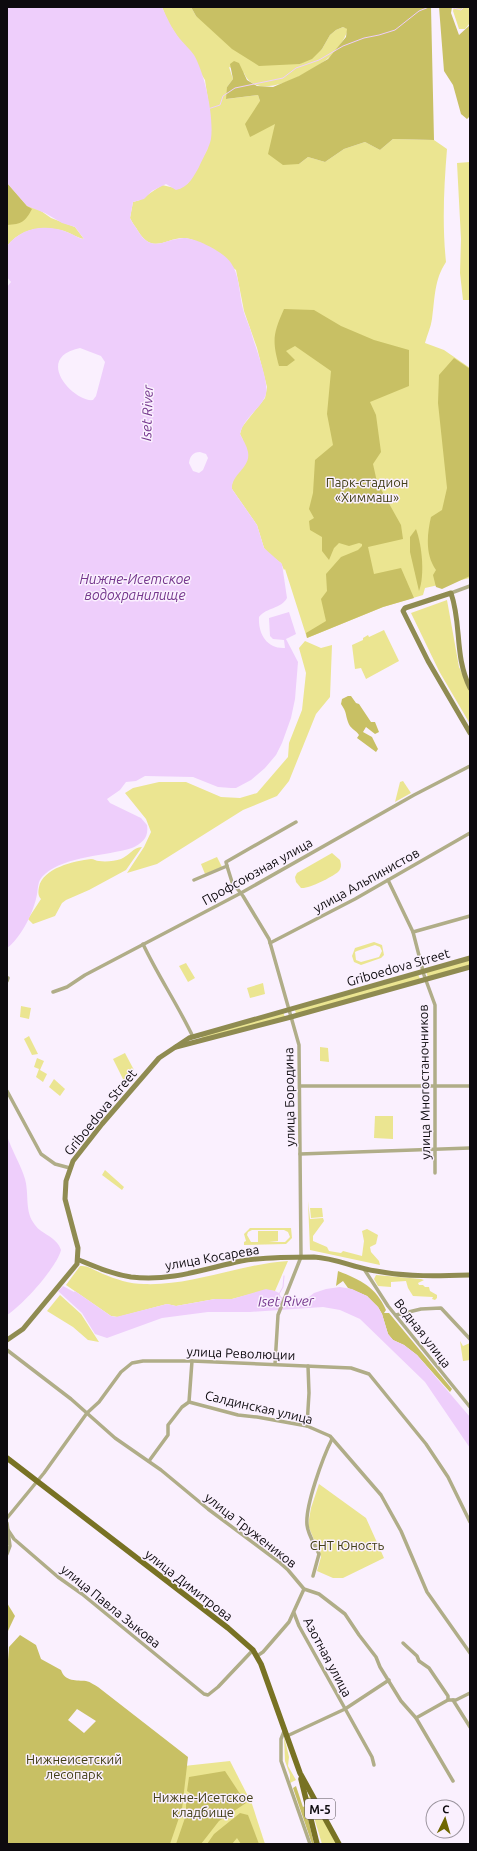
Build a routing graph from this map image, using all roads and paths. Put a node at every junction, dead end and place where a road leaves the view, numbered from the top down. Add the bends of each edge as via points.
1 (470, 586) edge
2 (451, 593) junction
3 (470, 688) edge
4 (470, 733) edge
5 (470, 766) edge
6 (296, 822) dead end
7 (470, 833) edge
8 (227, 866) junction
9 (194, 880) dead end
10 (388, 880) junction
11 (241, 893) junction
12 (470, 916) edge
13 (413, 932) junction
14 (270, 943) junction
15 (143, 944) junction
16 (470, 958) edge
17 (470, 967) edge
18 (423, 971) junction
19 (425, 979) junction
20 (53, 992) dead end
21 (289, 1009) junction
22 (291, 1017) junction
23 (193, 1037) junction
24 (173, 1048) junction
25 (300, 1086) junction
26 (436, 1086) junction
27 (470, 1086) edge
28 (7, 1091) edge
29 (470, 1148) edge
30 (435, 1149) junction
31 (300, 1154) junction
32 (70, 1168) junction
33 (435, 1173) dead end
34 (301, 1257) junction
35 (78, 1260) junction
36 (364, 1269) junction
37 (470, 1275) edge
38 (396, 1316) junction
39 (470, 1339) edge
40 (7, 1340) edge
41 (7, 1350) edge
42 (192, 1361) junction
43 (275, 1364) junction
44 (308, 1366) junction
45 (189, 1402) junction
46 (470, 1407) edge
47 (87, 1413) junction
48 (307, 1426) junction
49 (332, 1439) junction
50 (7, 1458) edge
51 (149, 1461) junction
52 (37, 1482) junction
53 (7, 1518) edge
54 (470, 1522) edge
55 (7, 1523) edge
56 (8, 1530) junction
57 (7, 1554) edge
58 (313, 1576) dead end
59 (304, 1589) junction
60 (294, 1613) junction
61 (403, 1643) dead end
62 (253, 1650) junction
63 (470, 1653) edge
64 (257, 1656) junction
65 (389, 1680) junction
66 (470, 1693) edge
67 (448, 1700) junction
68 (453, 1700) junction
69 (345, 1709) junction
70 (416, 1718) junction
71 (470, 1727) edge
72 (285, 1729) junction
73 (287, 1736) junction
74 (374, 1765) dead end
75 (300, 1773) junction
76 (453, 1781) dead end
77 (310, 1844) edge
78 (317, 1844) edge
79 (340, 1844) edge

1 - 2 street
2 - 3 main road via 456,606 462,668
2 - 4 main road via 403,611 428,661
5 - 11 street, Профсоюзная улица
6 - 8 street via 226,862
7 - 10 street, улица Альпинистов
8 - 9 street
8 - 11 street, улица Бородина via 232,882
10 - 13 street, улица Многостаночников
10 - 14 street, улица Альпинистов
11 - 14 street, улица Бородина
11 - 15 street, Профсоюзная улица
12 - 13 street
13 - 18 street, улица Многостаночников
14 - 21 street, улица Бородина
15 - 20 street, Профсоюзная улица via 85,974 67,987
15 - 23 street
16 - 18 main road, Griboedova Street
17 - 19 main road, Griboedova Street
18 - 19 street, улица Многостаночников
18 - 21 main road, Griboedova Street
19 - 22 main road, Griboedova Street
19 - 26 street, улица Многостаночников via 435,1005
21 - 22 street, улица Бородина
21 - 23 main road, Griboedova Street
22 - 24 main road, Griboedova Street
22 - 25 street, улица Бородина via 299,1045
23 - 24 main road, Griboedova Street
24 - 32 main road, Griboedova Street via 159,1058 102,1124 80,1150
25 - 26 street
25 - 31 street, улица Бородина
26 - 27 street
26 - 30 street, улица Многостаночников
28 - 32 street via 42,1154 55,1164
29 - 30 street
30 - 31 street
30 - 33 street, улица Многостаночников
31 - 34 street, улица Бородина
32 - 35 main road, Griboedova Street via 66,1181 66,1199 78,1248
34 - 35 main road, улица Косарева via 242,1261 191,1274 142,1278 118,1274
34 - 36 main road, улица Косарева via 323,1258
34 - 43 street, улица Бородина via 278,1315
35 - 40 main road via 64,1281 23,1329
36 - 37 main road, улица Косарева via 397,1274
36 - 38 street, Водная улица
38 - 39 street via 421,1309 441,1308
38 - 46 street, Водная улица
41 - 47 street, улица Тружеников
42 - 43 street, улица Революции
42 - 45 street
42 - 47 street, улица Революции via 132,1363 121,1372 99,1402
43 - 44 street, улица Революции
44 - 48 street via 310,1393
44 - 54 street, улица Революции via 351,1368 369,1374 426,1444 448,1477
45 - 48 street, Салдинская улица via 238,1415
45 - 51 street, Салдинская улица via 168,1425 168,1435
47 - 51 street, улица Тружеников via 115,1438
47 - 52 street, улица Революции
48 - 49 street, Салдинская улица
49 - 58 street via 308,1509 308,1532 319,1554
49 - 63 street, Салдинская улица via 381,1495 401,1531 427,1592
50 - 52 main road, улица Димитрова
51 - 59 street, улица Тружеников via 288,1570
52 - 53 street, улица Революции
52 - 62 main road, улица Димитрова via 228,1628
55 - 56 street
56 - 57 street via 10,1546
56 - 62 street, улица Павла Зыкова via 14,1539 58,1577 204,1694 208,1695 218,1687
59 - 60 street
59 - 65 street, улица Тружеников via 319,1594 345,1614
60 - 64 street via 276,1638
60 - 69 street, Азотная улица
61 - 67 street via 429,1668 448,1696
62 - 64 main road, улица Димитрова
64 - 72 main road, улица Димитрова
65 - 69 street, Азотная улица
65 - 70 street, улица Тружеников via 401,1701
66 - 68 street
67 - 68 street
67 - 70 street
68 - 71 street
69 - 73 street, Азотная улица
69 - 74 street, Азотная улица
70 - 76 street, улица Тружеников
72 - 73 main road, улица Димитрова
72 - 77 street via 281,1738 281,1761
73 - 75 main road, улица Димитрова
75 - 78 main road, М-5
75 - 79 main road, М-5

